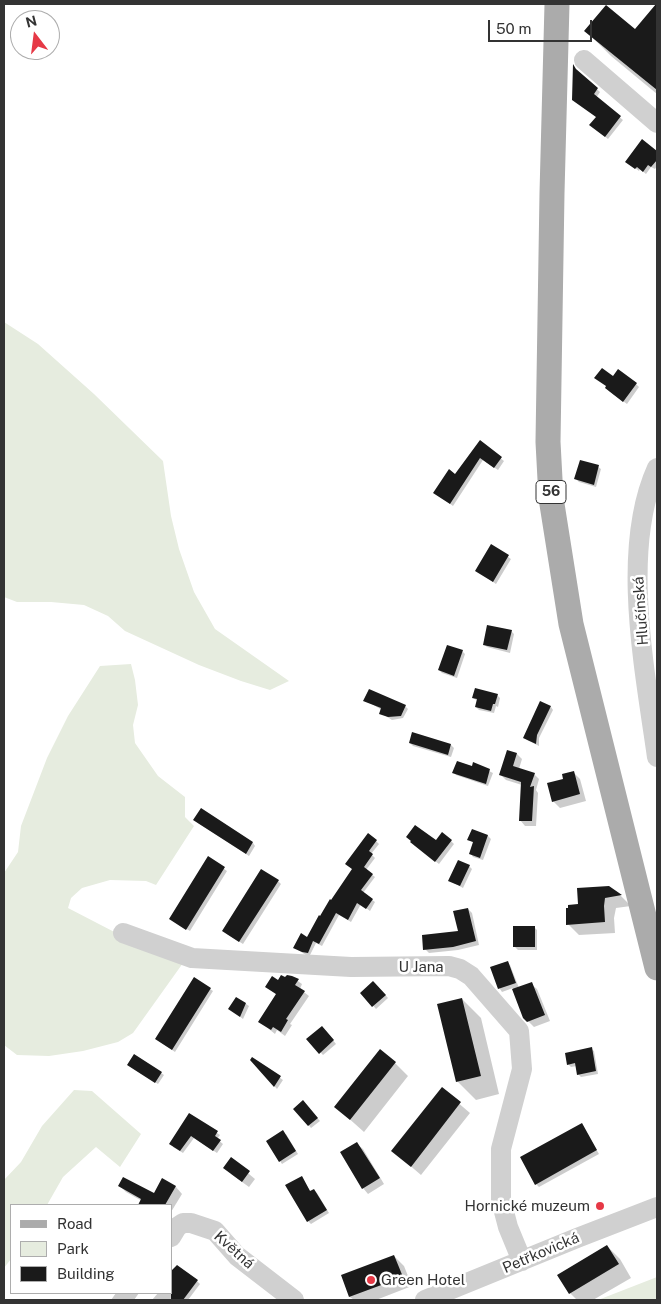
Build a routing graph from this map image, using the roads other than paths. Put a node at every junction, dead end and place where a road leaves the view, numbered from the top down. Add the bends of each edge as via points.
1 (556, 4) edge
2 (584, 60) dead end
3 (657, 123) edge
4 (657, 468) edge
5 (657, 757) edge
6 (123, 933) dead end
7 (657, 968) edge
8 (657, 1207) edge
9 (172, 1234) edge
10 (522, 1261) junction
11 (294, 1300) edge
12 (426, 1300) edge

1 - 7 main road, 56 via 548,442 551,498 572,624
2 - 3 street
4 - 5 street, Hlučínská via 642,510 638,550 639,615
6 - 10 street, U Jana via 192,958 351,967 449,966 471,976 519,1031 522,1069 501,1149 501,1200
8 - 10 street, Petřkovická
9 - 11 street, Květná via 182,1223 215,1231 237,1256
10 - 12 street, Petřkovická

